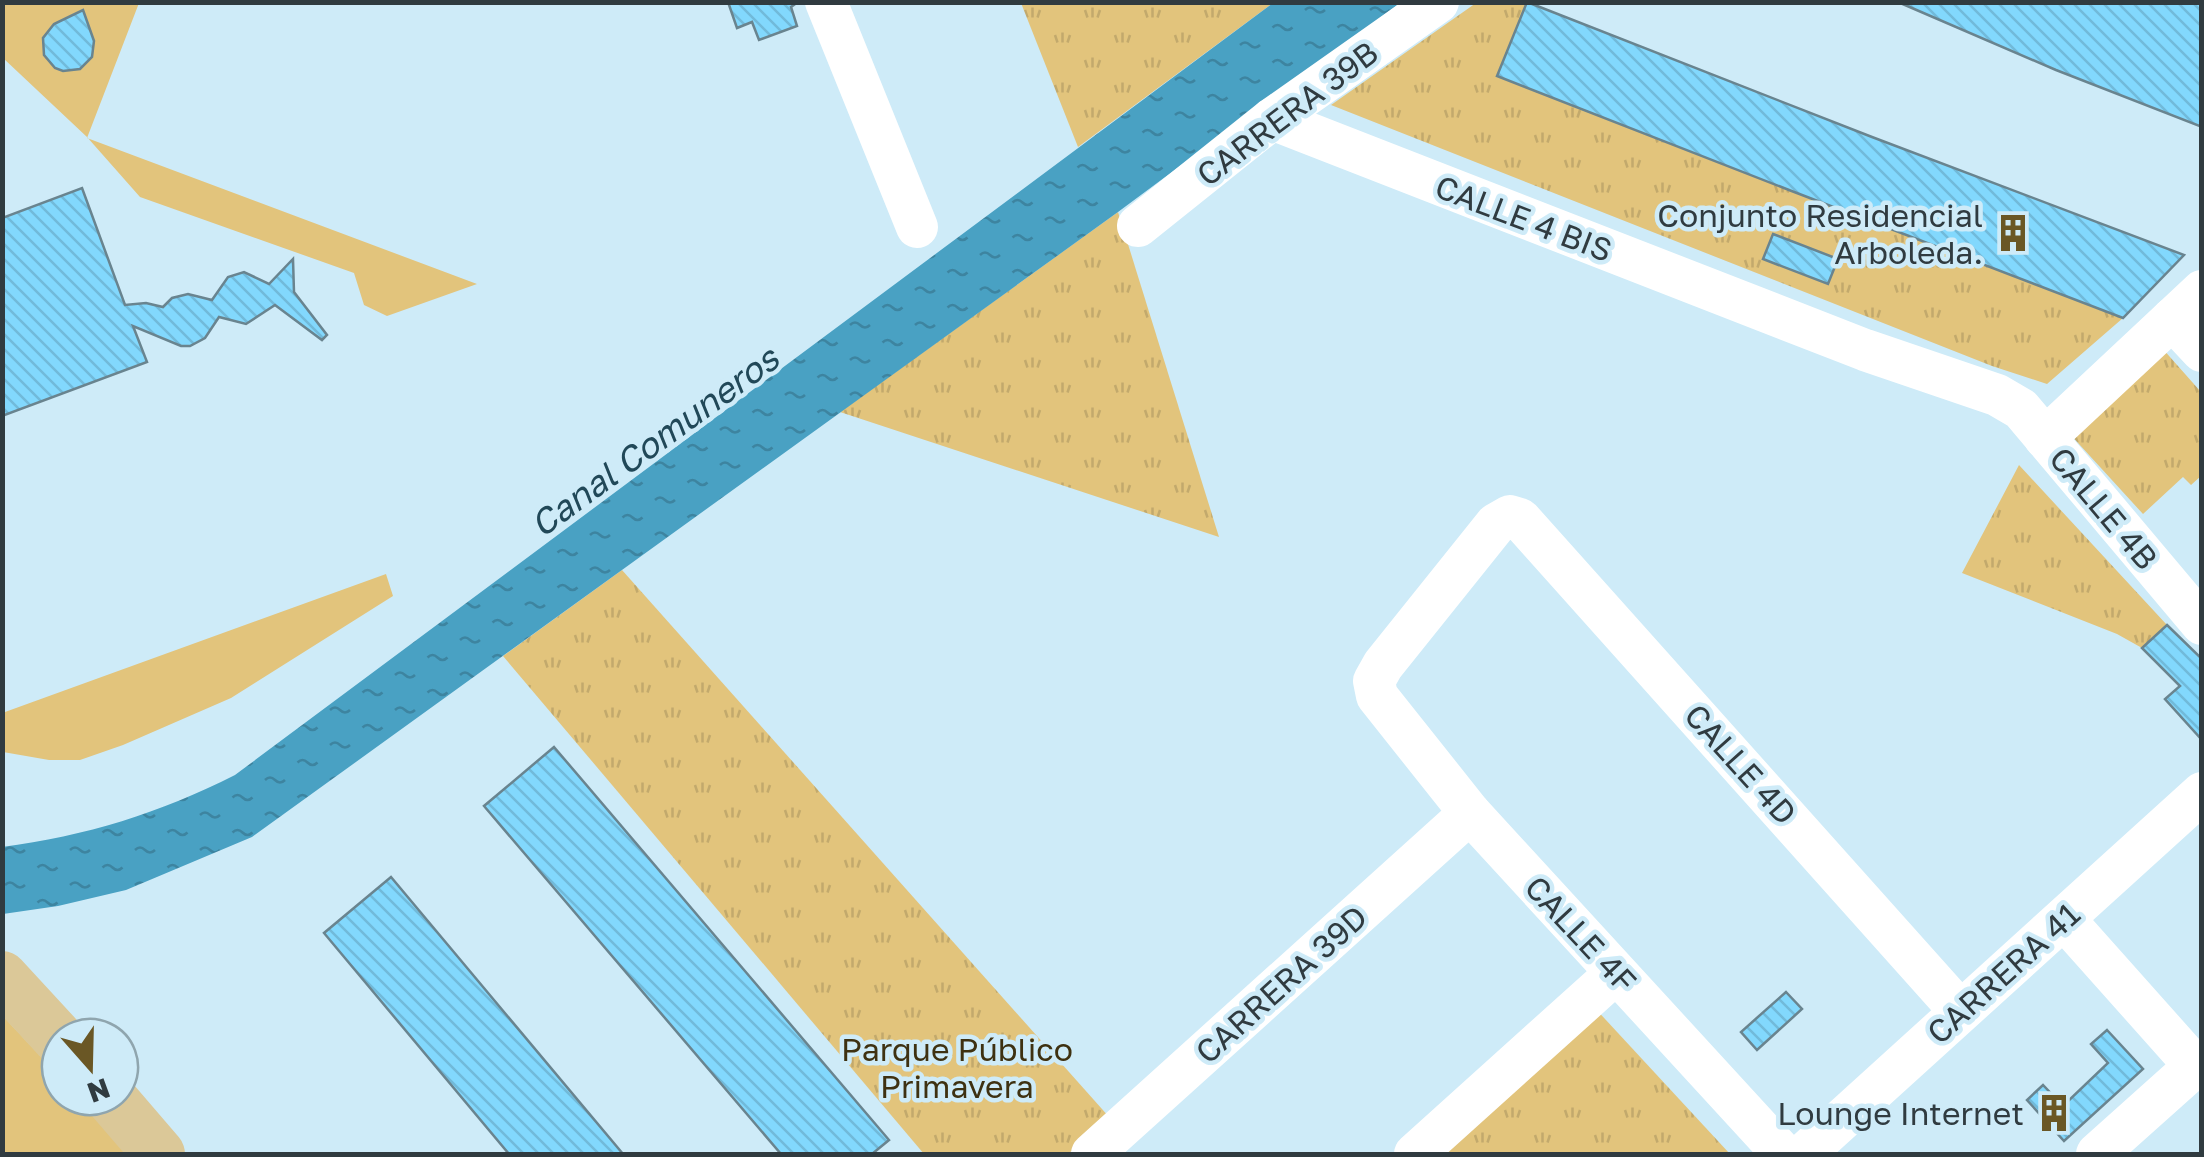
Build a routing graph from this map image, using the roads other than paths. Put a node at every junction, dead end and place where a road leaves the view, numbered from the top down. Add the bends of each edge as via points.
1 (826, 2) edge
2 (1438, 2) edge
3 (1272, 120) junction
4 (1138, 226) dead end
5 (917, 227) dead end
6 (2187, 305) edge
7 (2202, 351) edge
8 (2046, 438) junction
9 (1508, 522) joint
10 (2202, 624) edge
11 (2202, 793) edge
12 (1470, 814) junction
13 (2064, 919) junction
14 (1616, 972) junction
15 (7, 985) edge
16 (1960, 1011) junction
17 (40, 1019) edge
18 (2198, 1063) edge
19 (127, 1117) edge
20 (1096, 1153) edge
21 (159, 1154) edge
22 (1415, 1154) edge
23 (1782, 1154) edge
24 (1804, 1154) edge
25 (2098, 1154) edge

1 - 5 street
2 - 3 street, CARRERA 39B
3 - 4 street, CARRERA 39B
3 - 8 street, CALLE 4 BIS via 1996,395 2022,410
6 - 7 street
6 - 8 street
8 - 10 street, CALLE 4B
9 - 12 street, CALLE 4F via 1374,681 1384,708
9 - 16 street, CALLE 4D
11 - 13 street, CARRERA 41
12 - 14 street, CALLE 4F
12 - 20 street, CARRERA 39D
13 - 16 street, CARRERA 41
13 - 18 street
14 - 22 street
14 - 23 street, CALLE 4F
15 - 17 main road
16 - 24 street, CARRERA 41
18 - 25 street
19 - 21 main road

